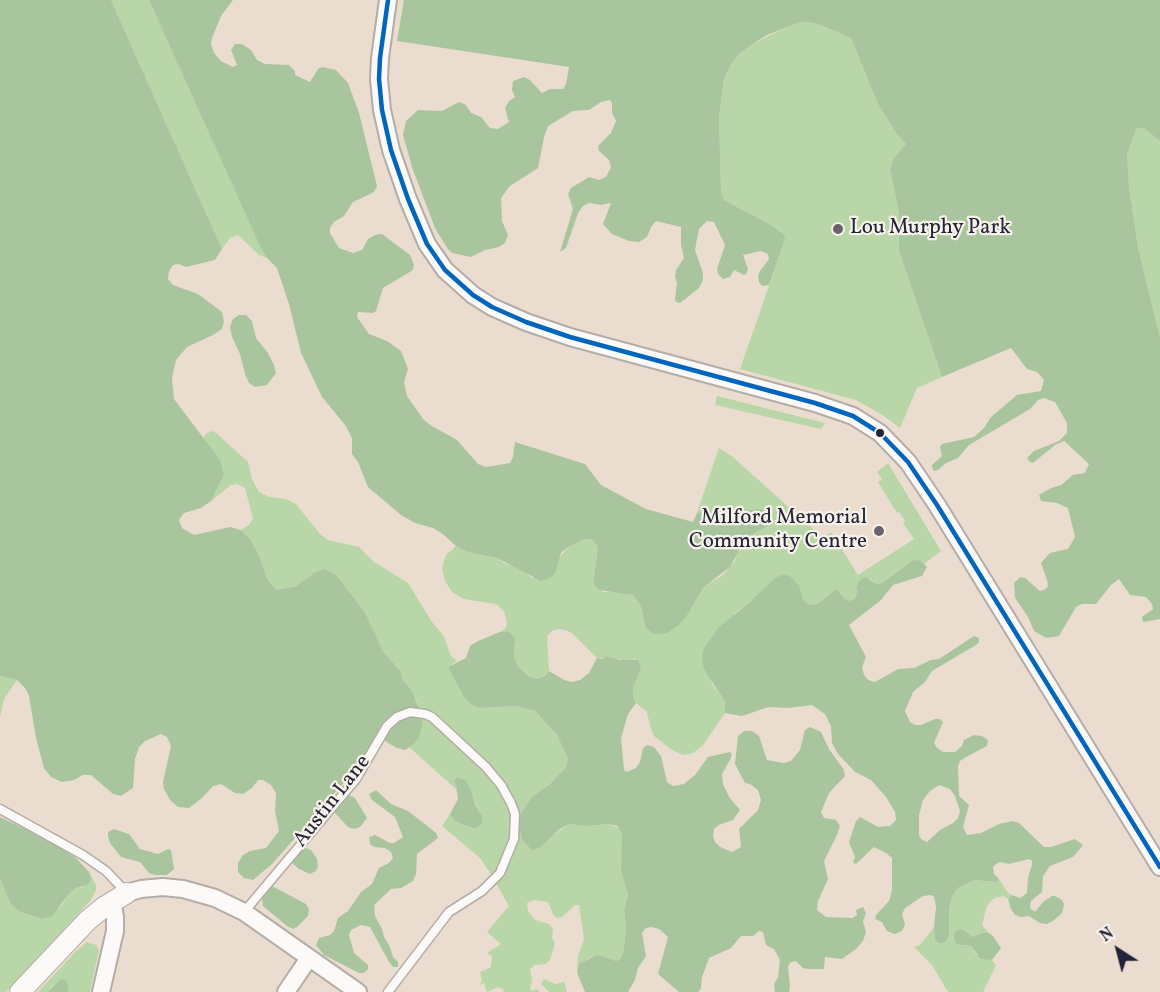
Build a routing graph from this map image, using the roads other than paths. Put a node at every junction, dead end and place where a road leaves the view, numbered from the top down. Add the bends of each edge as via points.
1 (388, 0) edge
2 (0, 809) edge
3 (1160, 867) edge
4 (120, 897) junction
5 (244, 912) junction
6 (309, 958) junction
7 (20, 992) edge
8 (101, 992) edge
9 (286, 992) edge
10 (358, 992) edge
11 (388, 992) edge

1 - 3 street via 379,79 383,118 408,199 427,244 445,270 492,307 526,322 815,403 853,416 884,435 937,505
2 - 4 lane via 106,871
4 - 5 street via 151,887 183,889
4 - 7 street via 76,931
4 - 8 street
5 - 6 street
5 - 11 lane, Austin Lane via 356,779 387,726 410,712 432,717 501,785 514,814 514,840 500,873 482,891 448,912
6 - 9 street
6 - 10 street

